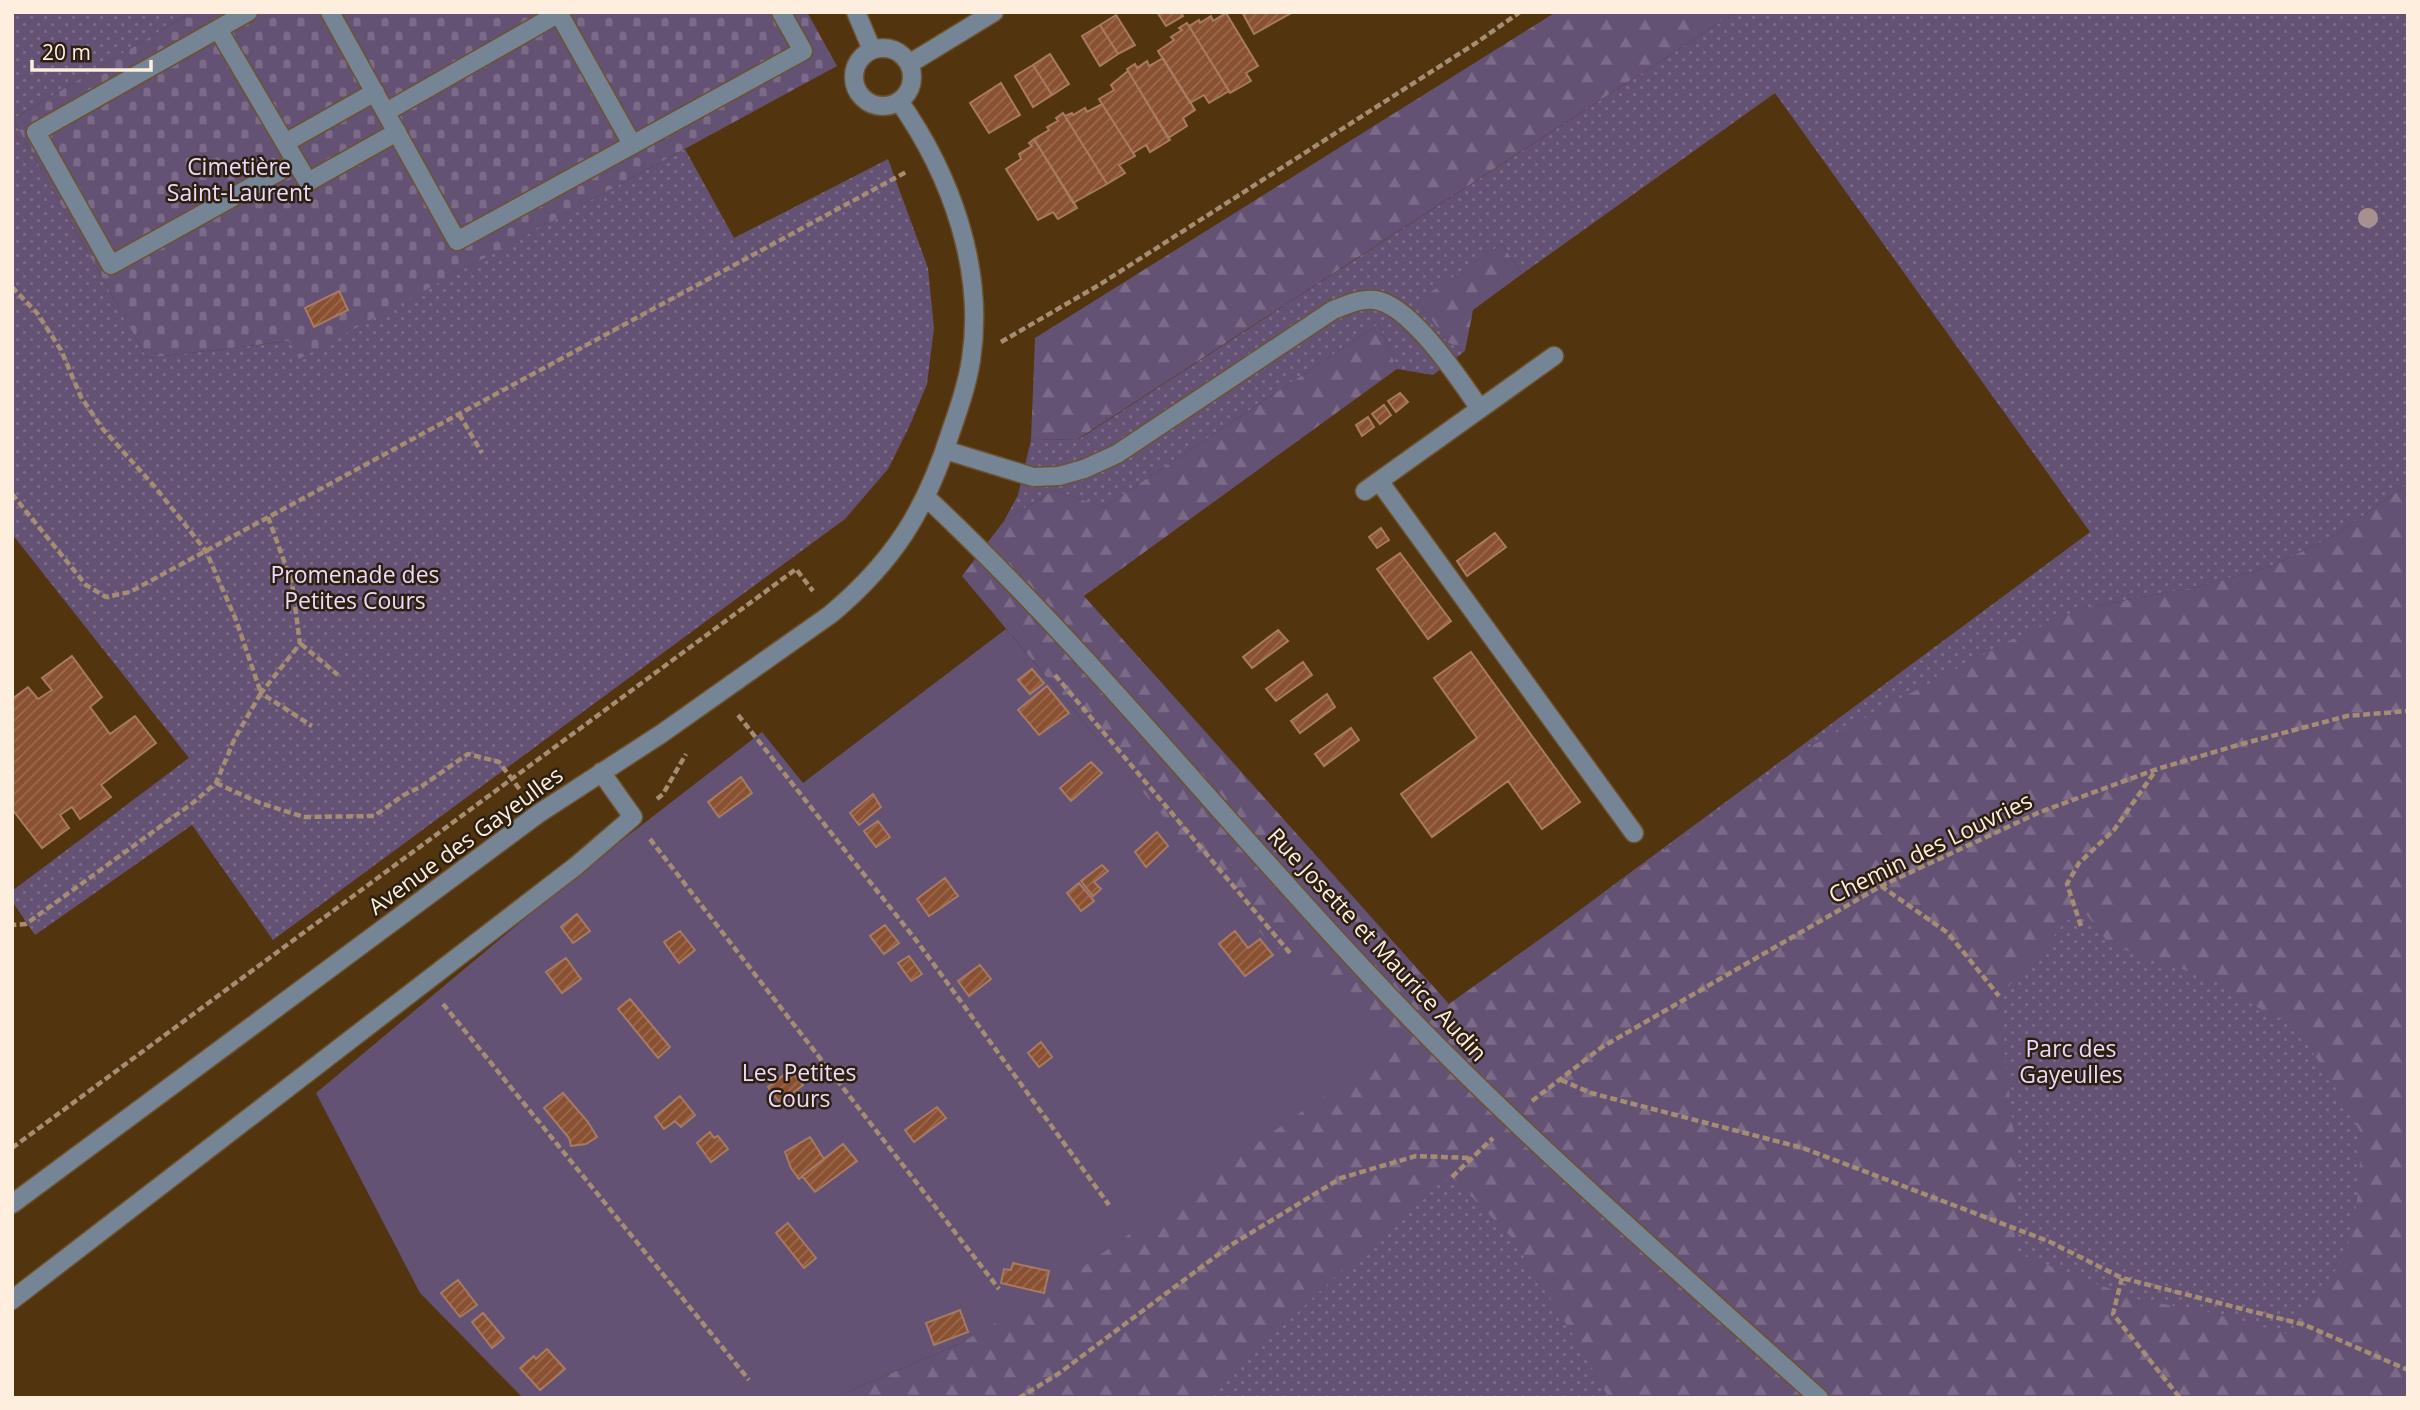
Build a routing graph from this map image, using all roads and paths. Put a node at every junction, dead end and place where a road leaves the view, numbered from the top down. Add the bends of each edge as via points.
1 (248, 12) edge
2 (330, 12) edge
3 (781, 12) edge
4 (856, 12) edge
5 (994, 12) edge
6 (1520, 12) edge
7 (559, 13) edge
8 (218, 29) junction
9 (872, 50) junction
10 (909, 64) junction
11 (375, 92) junction
12 (899, 101) junction
13 (386, 112) junction
14 (397, 132) junction
15 (285, 143) junction
16 (632, 144) junction
17 (934, 157) junction
18 (296, 162) junction
19 (12, 287) edge
20 (1554, 356) dead end
21 (971, 359) junction
22 (1480, 409) junction
23 (460, 414) junction
24 (945, 450) junction
25 (482, 453) dead end
26 (12, 494) edge
27 (927, 498) junction
28 (268, 517) junction
29 (206, 551) junction
30 (831, 614) junction
31 (300, 644) junction
32 (1051, 670) dead end
33 (338, 675) dead end
34 (720, 692) junction
35 (261, 693) junction
36 (2408, 711) edge
37 (312, 726) dead end
38 (2157, 769) junction
39 (601, 772) junction
40 (512, 779) junction
41 (216, 783) junction
42 (538, 814) junction
43 (633, 817) junction
44 (1634, 833) dead end
45 (1881, 886) junction
46 (12, 925) edge
47 (2081, 926) dead end
48 (1290, 953) dead end
49 (425, 982) junction
50 (1999, 996) dead end
51 (1561, 1080) junction
52 (1512, 1120) junction
53 (12, 1148) edge
54 (1473, 1158) junction
55 (1452, 1177) dead end
56 (12, 1204) edge
57 (1109, 1205) dead end
58 (2122, 1278) junction
59 (999, 1289) dead end
60 (12, 1300) edge
61 (2408, 1370) edge
62 (749, 1380) dead end
63 (1019, 1398) edge
64 (1819, 1398) edge
65 (2180, 1398) edge

1 - 8 street
2 - 11 street
3 - 16 street via 803,51
4 - 9 street
5 - 10 street
6 - 21 path via 1099,285
7 - 13 street
7 - 16 street
8 - 15 street
8 - 18 street via 36,132 111,265
9 - 10 street via 889,48
9 - 12 street via 854,73 859,93 874,104
10 - 12 street via 911,80
11 - 13 street
11 - 15 street
12 - 17 street, Avenue des Gayeulles
13 - 14 street
14 - 16 street via 457,241
14 - 18 street via 308,182
15 - 18 street
17 - 21 street, Avenue des Gayeulles via 962,227 969,258
17 - 23 path
19 - 29 path via 37,313 61,350 81,397 102,428
20 - 22 street
21 - 24 street, Avenue des Gayeulles
22 - 24 street via 1449,363 1400,311 1377,300 1358,300 1333,310 1117,454 1084,469 1034,477
22 - 44 street via 1372,486
23 - 25 path
23 - 28 path
24 - 27 street, Avenue des Gayeulles
26 - 29 path via 86,585 106,597 130,592
27 - 30 street, Avenue des Gayeulles via 900,543
27 - 52 street, Rue Josette et Maurice Audin via 1029,598 1373,980
28 - 29 path
28 - 31 path via 292,583
29 - 35 path
30 - 34 street, Avenue des Gayeulles
30 - 40 path via 796,569
31 - 33 path
31 - 35 path
32 - 48 path
34 - 39 street, Avenue des Gayeulles
34 - 57 path via 919,944
35 - 37 path
35 - 41 path via 234,738
36 - 38 path, Chemin des Louvries via 2347,716
38 - 45 path, Chemin des Louvries via 2040,812
38 - 47 path via 2114,830 2079,863 2067,884
39 - 42 street, Avenue des Gayeulles
39 - 43 street
40 - 41 path via 499,762 468,754 374,816 343,818 304,817
40 - 42 path
40 - 53 path
41 - 46 path via 26,924
42 - 56 street, Avenue des Gayeulles
43 - 49 street
43 - 59 path
45 - 50 path via 1948,933
45 - 51 path, Chemin des Louvries via 1602,1047
49 - 60 street
49 - 62 path
51 - 52 path, Chemin des Louvries
51 - 58 path via 1591,1093 1803,1148 2048,1241
52 - 54 path, Chemin des Louvries
52 - 64 street, Rue Josette et Maurice Audin
54 - 55 path, Chemin des Louvries
54 - 63 path via 1416,1156 1341,1178 1231,1245
58 - 61 path via 2305,1325
58 - 65 path via 2113,1314

